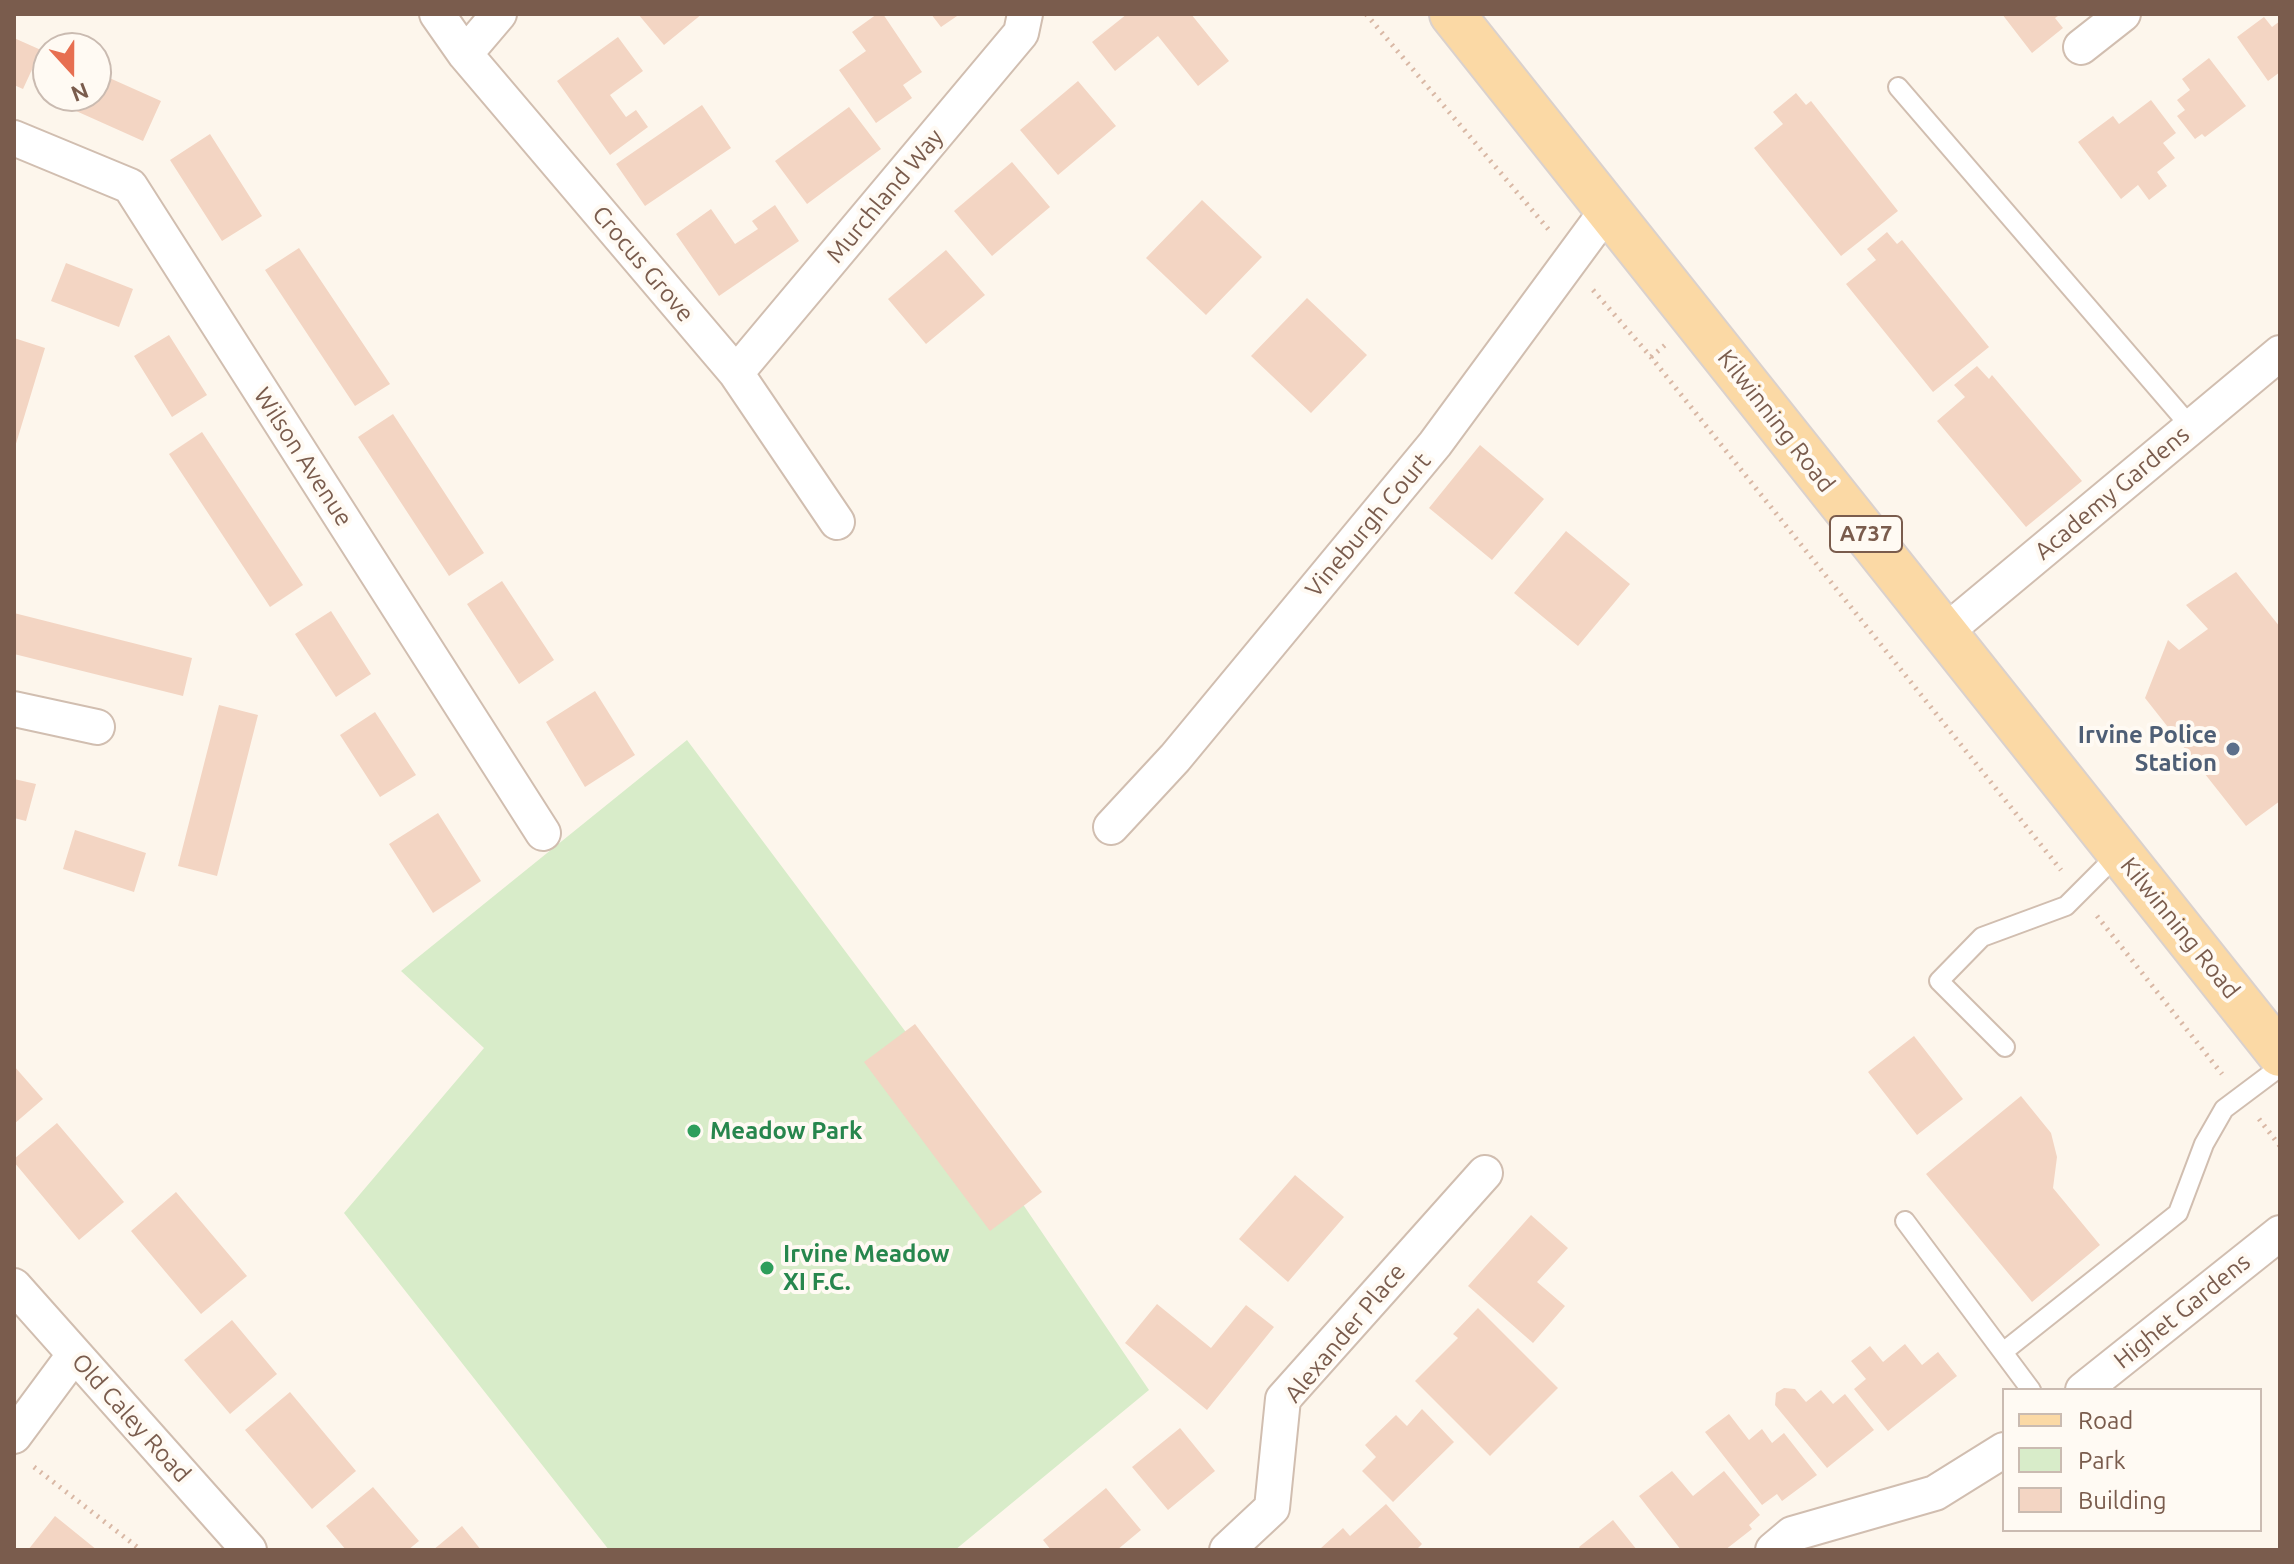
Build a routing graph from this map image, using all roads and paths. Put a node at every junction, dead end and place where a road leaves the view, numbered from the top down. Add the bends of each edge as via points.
1 (437, 14) edge
2 (499, 14) edge
3 (1025, 14) edge
4 (1366, 14) edge
5 (1452, 14) edge
6 (2123, 14) edge
7 (2081, 47) dead end
8 (465, 54) junction
9 (1898, 87) dead end
10 (14, 138) edge
11 (1608, 209) junction
12 (1569, 262) junction
13 (2280, 353) edge
14 (736, 373) junction
15 (2191, 427) junction
16 (837, 522) dead end
17 (1944, 633) junction
18 (14, 709) edge
19 (97, 727) dead end
20 (1111, 827) dead end
21 (543, 833) dead end
22 (2119, 853) junction
23 (2079, 893) junction
24 (2005, 1047) dead end
25 (2280, 1054) edge
26 (2280, 1067) edge
27 (2240, 1097) junction
28 (2280, 1146) edge
29 (1485, 1173) dead end
30 (1905, 1221) dead end
31 (2280, 1233) edge
32 (14, 1286) edge
33 (2003, 1352) junction
34 (74, 1355) junction
35 (2030, 1388) edge
36 (2086, 1388) edge
37 (20, 1448) edge
38 (2002, 1451) edge
39 (141, 1550) edge
40 (249, 1550) edge
41 (1227, 1550) edge
42 (1773, 1550) edge

1 - 8 street, Crocus Grove
2 - 8 street
3 - 14 street, Murchland Way via 1021,33
4 - 12 path via 1547,227
5 - 11 main road, Kilwinning Road / A737
6 - 7 street
8 - 14 street, Crocus Grove
9 - 15 lane
10 - 21 street, Wilson Avenue via 130,186
11 - 12 street, Vineburgh Court
11 - 17 main road, Kilwinning Road / A737
12 - 20 street, Vineburgh Court via 1435,444 1175,758
12 - 23 path
13 - 15 street, Academy Gardens
14 - 16 street, Crocus Grove
15 - 17 street, Academy Gardens
17 - 22 main road, Kilwinning Road / A737
18 - 19 street
22 - 23 lane
22 - 25 main road, Kilwinning Road / A737
23 - 24 lane via 2066,906 1982,937 1939,981
23 - 27 path
26 - 27 lane
27 - 28 path
27 - 33 lane via 2224,1109 2204,1144 2178,1213
29 - 41 street, Alexander Place via 1283,1399 1272,1508
30 - 33 lane
31 - 36 street, Highet Gardens
32 - 34 street, Old Caley Road
33 - 35 lane
34 - 37 street
34 - 40 street, Old Caley Road
37 - 39 path
38 - 42 street via 1935,1493 1792,1534

